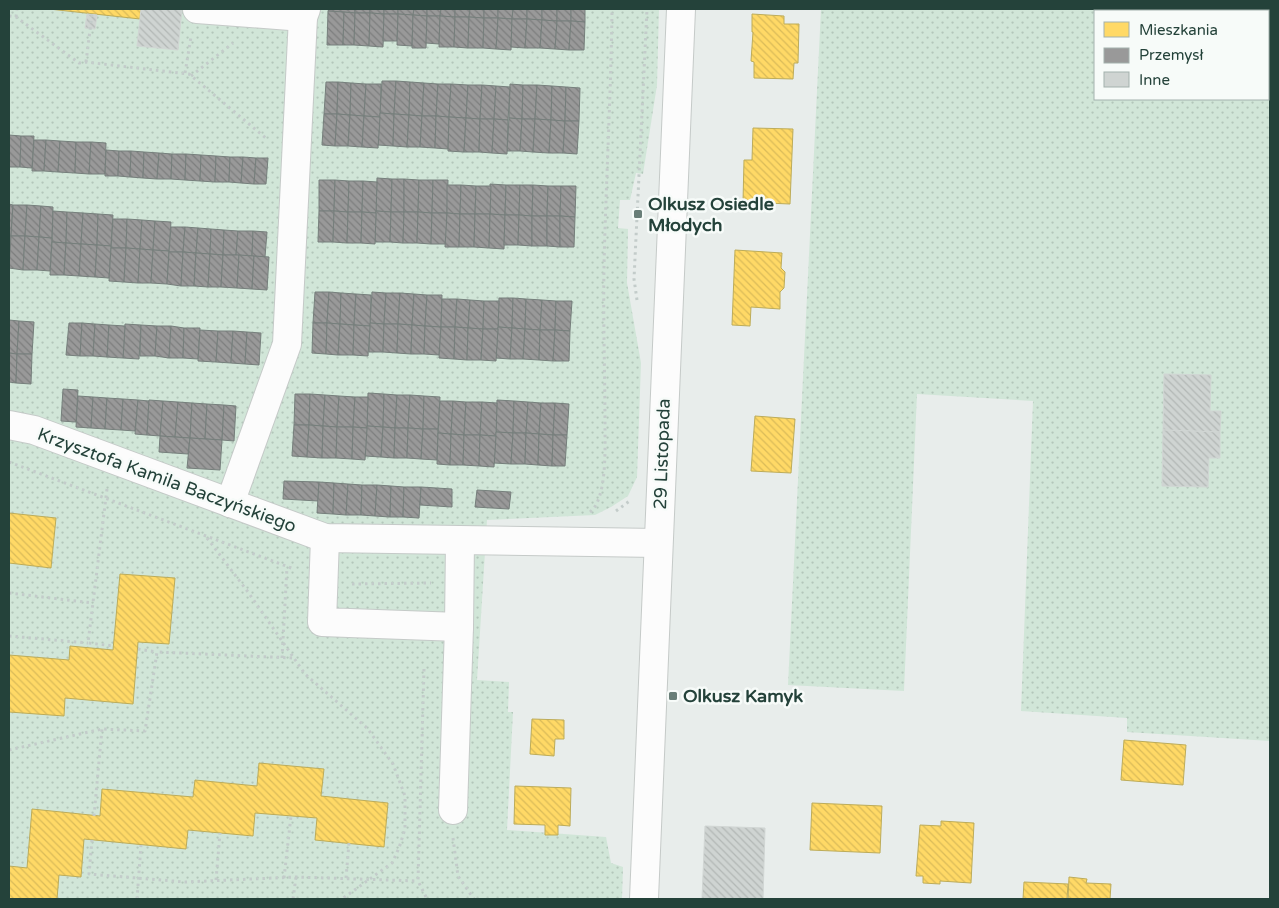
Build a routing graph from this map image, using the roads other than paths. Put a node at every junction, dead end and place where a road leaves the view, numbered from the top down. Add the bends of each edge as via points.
1 (197, 9) edge
2 (681, 9) edge
3 (304, 13) edge
4 (9, 425) edge
5 (230, 503) junction
6 (325, 538) junction
7 (460, 541) junction
8 (658, 543) junction
9 (459, 627) junction
10 (453, 810) road end
11 (644, 899) edge

1 - 3 street
2 - 8 street, 29 Listopada
3 - 5 street via 287,344
4 - 5 street, Krzysztofa Kamila Baczyńskiego via 34,430
5 - 6 street, Krzysztofa Kamila Baczyńskiego
6 - 7 street, Krzysztofa Kamila Baczyńskiego
6 - 9 street via 322,622
7 - 8 street, Krzysztofa Kamila Baczyńskiego
7 - 9 street
8 - 11 street, 29 Listopada
9 - 10 street

